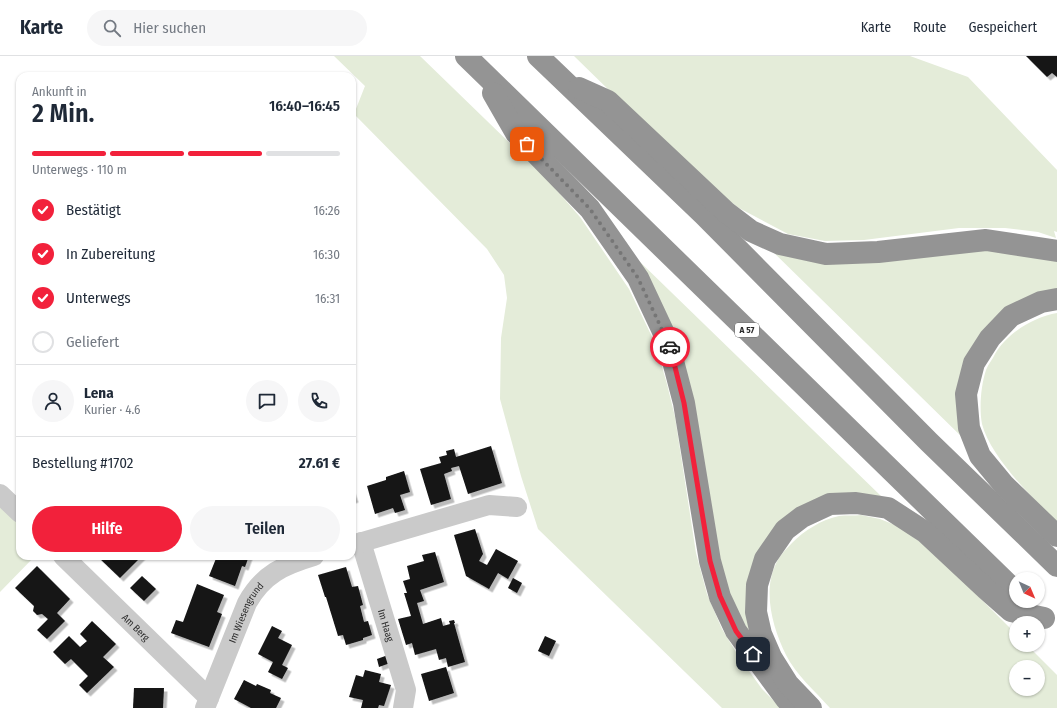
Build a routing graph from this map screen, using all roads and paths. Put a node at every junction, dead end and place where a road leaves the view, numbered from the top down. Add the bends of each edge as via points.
1 (538, 56) edge
2 (472, 62) edge
3 (564, 81) junction
4 (1057, 251) edge
5 (1057, 299) edge
6 (0, 494) edge
7 (517, 507) dead end
8 (16, 509) edge
9 (1057, 536) edge
10 (356, 544) edge
11 (68, 560) edge
12 (302, 560) edge
13 (1057, 566) edge
14 (1009, 585) edge
15 (1033, 608) edge
16 (1050, 625) edge
17 (207, 703) edge
18 (403, 708) edge
19 (794, 708) edge
20 (811, 708) edge

1 - 3 highway
2 - 14 highway, A 57
2 - 19 highway via 516,133 590,209 638,278 668,342 684,403 710,561 720,596 736,631
3 - 4 highway via 608,101 726,212 751,231 780,244 826,254 878,252 986,240
3 - 13 highway via 703,214 929,442
5 - 9 highway via 1041,302 1011,316 990,338 974,363 966,394 969,428 980,456 1004,485
6 - 8 street
7 - 10 street via 489,505
10 - 18 street, Im Haag via 406,690
11 - 17 street, Am Berg
12 - 17 street, Im Wiesengrund via 272,573 253,592
15 - 16 highway
16 - 20 highway via 1011,611 925,532 888,508 856,503 830,504 802,517 785,530 765,559 757,585 756,612 760,634 788,684

